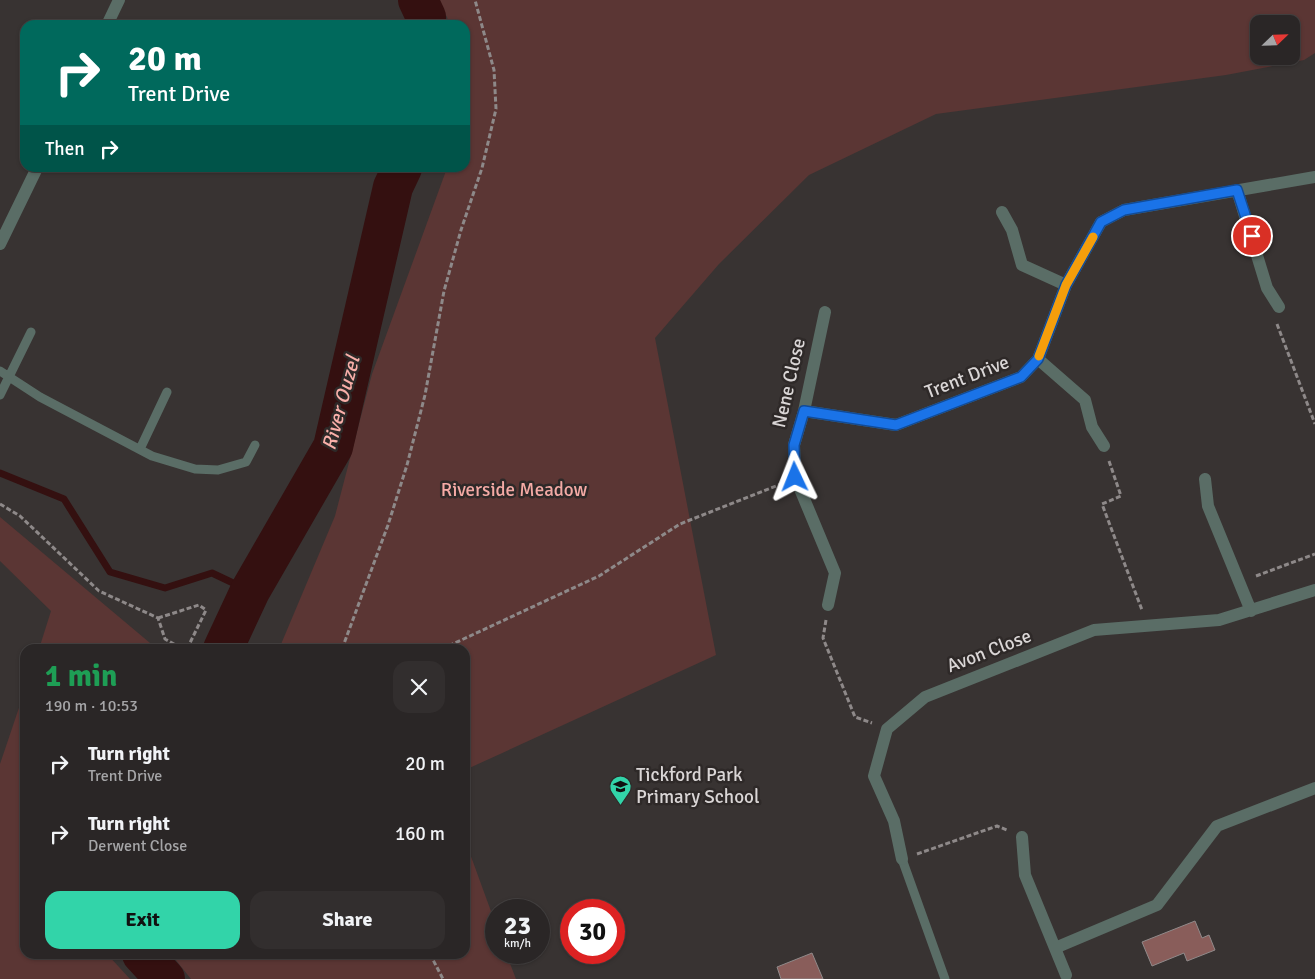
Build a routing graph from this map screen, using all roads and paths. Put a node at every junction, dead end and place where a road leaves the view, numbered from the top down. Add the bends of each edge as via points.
1 (119, 0) edge
2 (475, 0) edge
3 (109, 20) edge
4 (35, 172) edge
5 (1315, 176) edge
6 (1237, 190) junction
7 (1002, 212) dead end
8 (0, 244) edge
9 (1066, 285) junction
10 (1279, 307) joint
11 (825, 312) dead end
12 (31, 332) dead end
13 (1038, 359) junction
14 (0, 371) edge
15 (8, 376) junction
16 (167, 392) dead end
17 (0, 395) edge
18 (804, 411) junction
19 (1315, 424) edge
20 (255, 444) dead end
21 (1104, 446) joint
22 (140, 449) junction
23 (795, 477) junction
24 (1205, 479) dead end
25 (0, 504) edge
26 (1315, 554) edge
27 (1239, 583) junction
28 (1315, 590) edge
29 (828, 605) joint
30 (1251, 611) junction
31 (158, 618) junction
32 (1148, 625) junction
33 (174, 644) edge
34 (189, 644) edge
35 (344, 644) edge
36 (453, 644) edge
37 (887, 728) junction
38 (1315, 788) edge
39 (1022, 837) joint
40 (902, 860) junction
41 (1056, 948) junction
42 (433, 959) edge
43 (1066, 975) dead end
44 (443, 979) edge
45 (945, 979) edge

1 - 3 street
2 - 35 path via 494,70 496,110 482,168 444,291 425,395 407,466
4 - 8 street
5 - 6 street, Trent Drive
6 - 9 street, Trent Drive via 1124,210 1101,222
6 - 10 street via 1267,288
7 - 9 street via 1012,230 1022,265
9 - 13 street, Trent Drive
10 - 19 path via 1275,320
11 - 18 street, Nene Close
12 - 15 lane
13 - 18 street, Trent Drive via 1021,377 896,425
13 - 21 street via 1085,400 1092,426
14 - 15 lane
15 - 17 lane
15 - 22 lane via 40,397
16 - 22 lane
18 - 23 street, Nene Close via 794,445
20 - 22 lane via 246,462 218,470 195,469
21 - 32 path via 1121,496 1102,504
23 - 29 street, Nene Close via 835,573
23 - 36 path via 680,524 599,576
24 - 27 street via 1208,506
25 - 31 path via 20,516 99,591
26 - 27 path
27 - 30 street
28 - 30 street, Avon Close
29 - 37 path via 823,638 855,717
30 - 32 street, Avon Close via 1219,620
31 - 33 path via 165,639
31 - 34 path via 199,605 206,610
32 - 37 street, Avon Close via 1094,630 925,697
37 - 40 street via 874,776 894,821
38 - 41 street via 1217,826 1157,905
39 - 40 path via 997,826
39 - 41 street via 1025,875
40 - 45 lane
41 - 43 street
42 - 44 path

